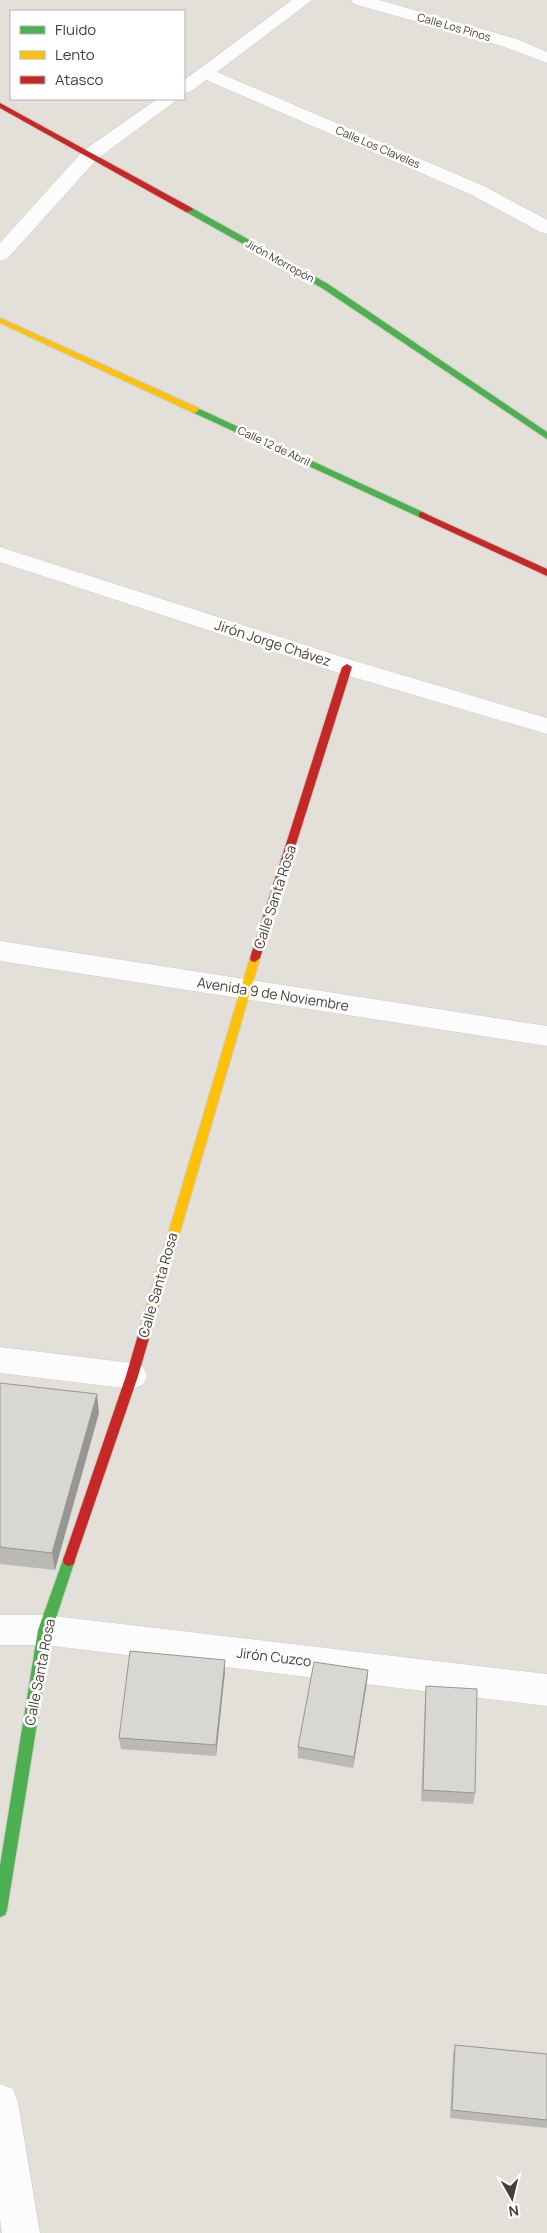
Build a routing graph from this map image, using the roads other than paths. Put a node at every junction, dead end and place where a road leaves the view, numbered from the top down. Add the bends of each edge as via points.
1 (303, 0) edge
2 (360, 0) edge
3 (547, 58) edge
4 (205, 74) junction
5 (185, 87) edge
6 (168, 100) edge
7 (0, 106) edge
8 (90, 154) junction
9 (547, 228) edge
10 (0, 255) edge
11 (0, 320) edge
12 (547, 436) edge
13 (0, 554) edge
14 (547, 573) edge
15 (347, 667) junction
16 (547, 726) edge
17 (0, 951) edge
18 (245, 990) junction
19 (547, 1036) edge
20 (0, 1360) edge
21 (132, 1376) junction
22 (0, 1630) edge
23 (45, 1630) junction
24 (547, 1690) edge
25 (0, 1910) edge
26 (0, 2102) edge
27 (21, 2233) edge

1 - 4 street
2 - 3 street, Calle Los Pinos via 511,43
4 - 5 street
4 - 9 street, Calle Los Claveles via 479,191
6 - 8 street
7 - 8 street, Jirón Morropón
8 - 10 street
8 - 12 street, Jirón Morropón via 325,286
11 - 14 street, Calle 12 de Abril
13 - 15 street, Jirón Jorge Chávez
15 - 16 street, Jirón Jorge Chávez
15 - 18 street, Calle Santa Rosa
17 - 18 street, Avenida 9 de Noviembre
18 - 19 street, Avenida 9 de Noviembre
18 - 21 street, Calle Santa Rosa
20 - 21 street
21 - 23 street, Calle Santa Rosa
22 - 23 street, Jirón Cuzco
23 - 24 street, Jirón Cuzco
23 - 25 street, Calle Santa Rosa
26 - 27 street

